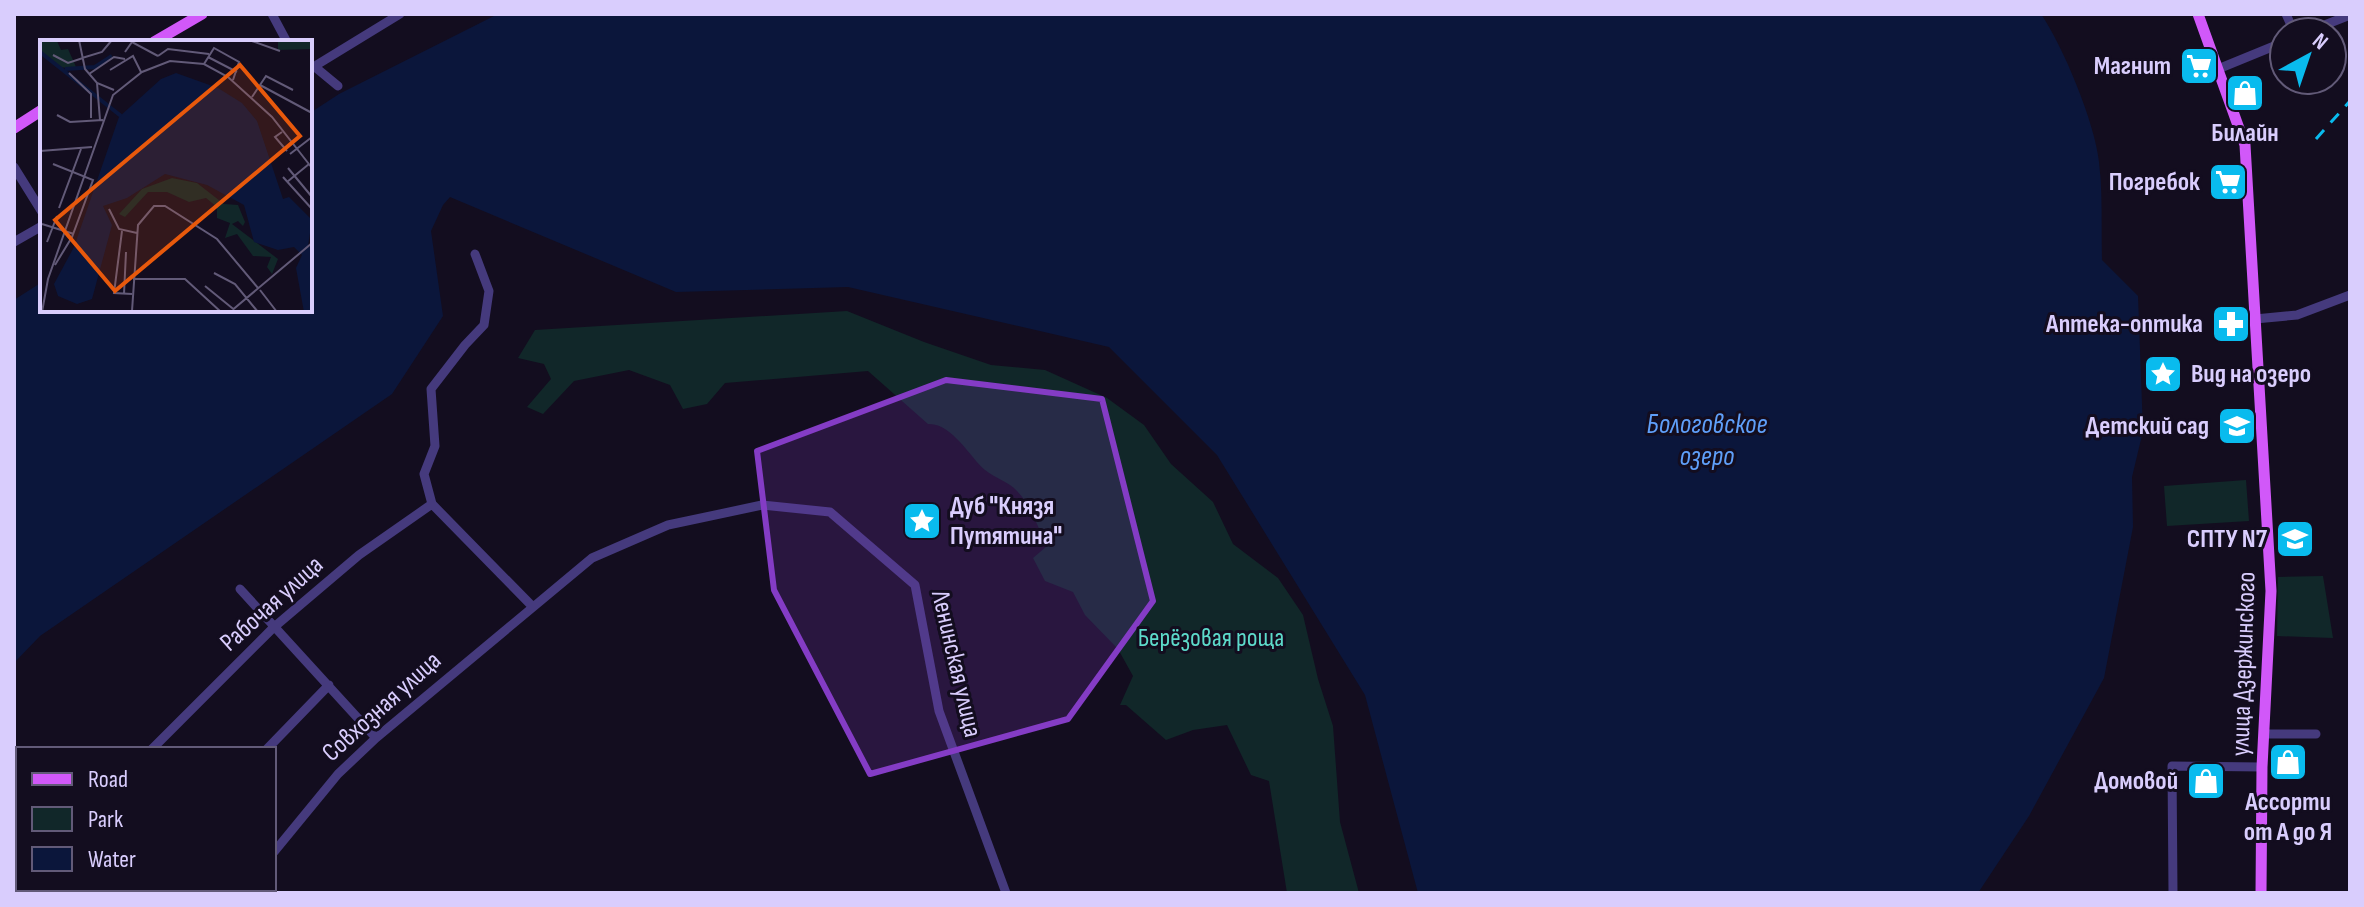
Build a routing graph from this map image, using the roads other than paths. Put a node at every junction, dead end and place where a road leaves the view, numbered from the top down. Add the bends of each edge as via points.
1 (202, 14) edge
2 (272, 14) edge
3 (400, 14) edge
4 (2198, 14) edge
5 (157, 40) edge
6 (286, 40) edge
7 (2268, 49) edge
8 (312, 68) edge
9 (2218, 69) junction
10 (338, 86) dead end
11 (40, 111) edge
12 (14, 128) edge
13 (14, 167) edge
14 (40, 209) edge
15 (40, 227) edge
16 (14, 242) edge
17 (475, 254) dead end
18 (2350, 295) edge
19 (2255, 319) junction
20 (432, 504) junction
21 (240, 589) dead end
22 (532, 606) junction
23 (273, 628) junction
24 (329, 685) junction
25 (2264, 734) junction
26 (2316, 734) dead end
27 (376, 738) junction
28 (154, 747) edge
29 (269, 747) edge
30 (2262, 767) junction
31 (276, 850) edge
32 (1006, 893) edge
33 (2173, 893) edge
34 (2261, 893) edge

1 - 5 main road
2 - 6 street
3 - 8 street
4 - 9 main road, улица Дзержинского
7 - 9 street
8 - 10 street
9 - 19 main road, улица Дзержинского via 2245,145
11 - 12 main road
13 - 14 street
15 - 16 street
17 - 20 street via 489,291 484,325 431,389 435,446 424,474
18 - 19 street via 2297,315
19 - 25 main road, улица Дзержинского via 2271,591
20 - 22 street
20 - 23 street, Рабочая улица via 359,555
21 - 23 street
22 - 27 street, Совхозная улица
22 - 32 street, Ленинская улица via 592,558 668,525 762,505 830,512 915,585 939,711
23 - 24 street
23 - 28 street, Рабочая улица
24 - 27 street
24 - 29 street
25 - 26 street
25 - 30 main road, улица Дзержинского
27 - 31 street, Совхозная улица via 338,774
30 - 33 street via 2172,766
30 - 34 main road, улица Дзержинского

